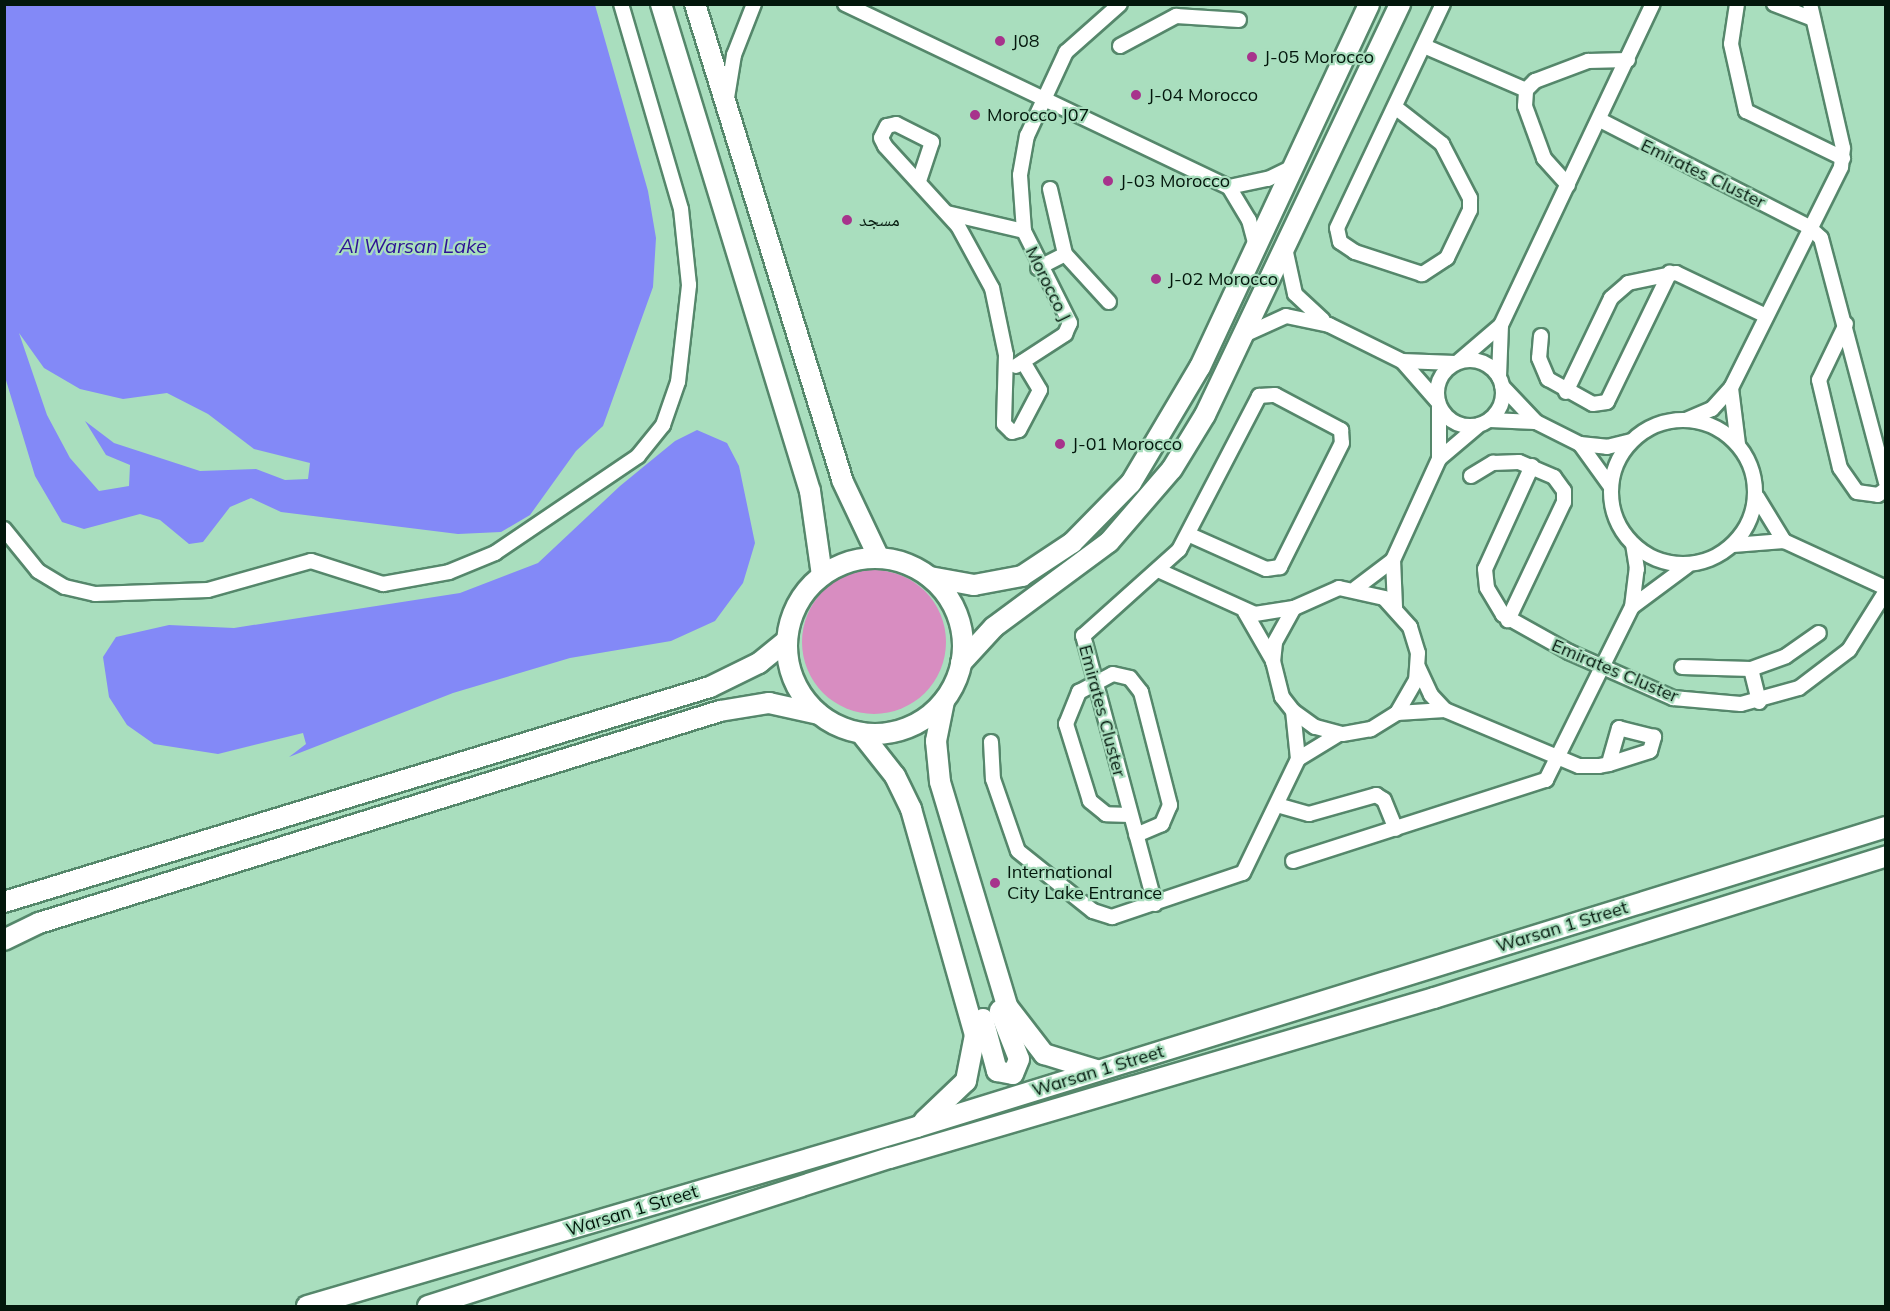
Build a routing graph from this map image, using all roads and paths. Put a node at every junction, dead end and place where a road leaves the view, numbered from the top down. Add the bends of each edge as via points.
1 (621, 4) edge
2 (661, 4) edge
3 (695, 4) edge
4 (754, 4) edge
5 (845, 4) edge
6 (1120, 4) edge
7 (1369, 4) edge
8 (1400, 4) edge
9 (1443, 4) edge
10 (1653, 4) edge
11 (1737, 4) edge
12 (1774, 4) edge
13 (1810, 4) edge
14 (1175, 10) edge
15 (1813, 19) junction
16 (1239, 20) dead end
17 (1119, 46) dead end
18 (1424, 46) junction
19 (1628, 60) junction
20 (1526, 90) junction
21 (1042, 97) junction
22 (726, 106) junction
23 (1395, 107) junction
24 (1600, 120) junction
25 (1843, 158) junction
26 (1293, 167) junction
27 (919, 181) dead end
28 (1568, 185) junction
29 (1229, 187) junction
30 (1050, 189) dead end
31 (946, 213) junction
32 (1809, 226) junction
33 (1024, 231) junction
34 (1256, 246) junction
35 (1285, 247) junction
36 (1065, 254) junction
37 (1038, 268) junction
38 (1670, 272) junction
39 (1109, 302) dead end
40 (1766, 316) junction
41 (1846, 324) junction
42 (1329, 325) junction
43 (1502, 325) junction
44 (1242, 336) junction
45 (1541, 336) dead end
46 (1023, 362) junction
47 (1402, 362) junction
48 (1457, 362) junction
49 (1007, 372) junction
50 (1501, 381) junction
51 (1731, 388) junction
52 (1566, 392) junction
53 (1438, 404) junction
54 (1686, 420) junction
55 (1484, 422) junction
56 (1536, 422) junction
57 (1633, 440) junction
58 (1580, 444) junction
59 (1739, 447) junction
60 (1439, 459) junction
61 (1532, 466) junction
62 (1471, 476) dead end
63 (1886, 482) edge
64 (1611, 487) junction
65 (1886, 489) edge
66 (1756, 495) junction
67 (4, 529) edge
68 (1191, 535) junction
69 (1784, 541) junction
70 (1633, 544) junction
71 (1733, 545) junction
72 (879, 558) junction
73 (1393, 560) junction
74 (1689, 565) junction
75 (1160, 571) junction
76 (822, 575) junction
77 (930, 577) junction
78 (1356, 588) junction
79 (1886, 589) edge
80 (1395, 607) junction
81 (1294, 608) junction
82 (1632, 608) junction
83 (1245, 612) junction
84 (1508, 620) junction
85 (1819, 633) dead end
86 (787, 640) junction
87 (1273, 662) junction
88 (962, 663) junction
89 (1418, 667) junction
90 (1682, 667) dead end
91 (1603, 668) junction
92 (1751, 669) junction
93 (1094, 681) junction
94 (944, 701) junction
95 (1759, 702) junction
96 (1445, 710) junction
97 (1293, 711) junction
98 (1397, 713) junction
99 (819, 714) junction
100 (861, 733) junction
101 (1342, 734) junction
102 (991, 742) dead end
103 (1298, 759) junction
104 (1559, 761) junction
105 (1609, 764) dead end
106 (1277, 806) junction
107 (1130, 815) junction
108 (1886, 827) edge
109 (1396, 829) junction
110 (1136, 835) junction
111 (1886, 856) edge
112 (1293, 861) dead end
113 (4, 902) edge
114 (1155, 904) junction
115 (4, 940) edge
116 (957, 962) junction
117 (999, 982) junction
118 (1099, 1070) junction
119 (917, 1127) junction
120 (307, 1306) edge
121 (428, 1306) edge

1 - 67 street via 681,209 689,285 678,382 663,425 638,456 495,553 449,572 383,584 311,561 208,590 95,594 65,587 38,571
2 - 76 street via 810,490
3 - 22 street
4 - 22 street via 734,55
5 - 21 street
6 - 21 street, Morocco J via 1077,39
7 - 26 street
8 - 35 street
9 - 18 street
10 - 19 street
11 - 25 street via 1731,44 1746,111
12 - 15 street
13 - 15 street
14 - 16 street
14 - 17 street
15 - 25 street
18 - 20 street
18 - 23 street
19 - 20 street via 1588,61 1535,81
19 - 24 street
20 - 28 street via 1525,106 1544,158
21 - 29 street
21 - 33 street, Morocco J via 1023,155
22 - 72 street via 842,480
23 - 23 street via 1442,144 1470,198 1470,210 1447,258 1422,274 1355,252 1337,233
24 - 28 street
24 - 32 street, Emirates Cluster
25 - 32 street via 1825,206
26 - 29 street via 1269,179
26 - 34 street
27 - 31 street
28 - 43 street
29 - 34 street via 1246,214
30 - 36 street
31 - 33 street
31 - 49 street via 992,288
32 - 40 street
32 - 41 street via 1828,253
33 - 37 street, Morocco J
34 - 77 street via 1167,428 1112,505 1072,543 1022,576 975,585
35 - 42 street via 1295,294
35 - 44 street
36 - 37 street
36 - 39 street
37 - 46 street, Morocco J via 1070,327
38 - 40 street
38 - 52 street via 1614,293
38 - 52 street via 1611,399 1593,404
40 - 51 street
41 - 63 street
41 - 65 street via 1819,380 1832,436 1851,487 1878,495
42 - 44 street via 1286,316
42 - 47 street
43 - 48 street
43 - 50 street
44 - 88 street via 1190,443 1146,503 1086,563 994,627
45 - 52 street via 1542,369
46 - 49 street, Morocco J
46 - 49 street via 1040,390 1015,432 1004,424
47 - 48 street
47 - 53 street
48 - 50 street via 1477,360
48 - 53 street via 1441,375
50 - 55 street via 1501,405
50 - 56 street
51 - 54 street via 1712,409
51 - 59 street via 1731,418
53 - 55 street via 1456,423
53 - 60 street
54 - 57 street via 1658,424
54 - 59 street via 1716,428
55 - 56 street
55 - 60 street
56 - 58 street
57 - 58 street via 1607,447
57 - 64 street via 1618,461
58 - 64 street
59 - 66 street
60 - 73 street
61 - 62 street via 1493,463
61 - 84 street, Emirates Cluster via 1485,569 1487,588
61 - 84 street via 1558,481 1564,502
64 - 70 street via 1616,518
66 - 69 street
66 - 71 street via 1753,514
68 - 68 street, Emirates Cluster via 1259,396 1275,395 1341,430 1342,443 1280,567 1266,569
68 - 75 street, Emirates Cluster
69 - 71 street
69 - 79 street
70 - 74 street via 1659,561
70 - 82 street via 1637,582
71 - 74 street
72 - 76 street via 855,559
72 - 77 street via 911,565
73 - 78 street
73 - 80 street
74 - 82 street
75 - 83 street
75 - 93 street, Emirates Cluster via 1085,632 1082,644
76 - 86 street via 797,603
77 - 88 street via 960,622
78 - 80 street
78 - 81 street via 1323,591
79 - 95 street, Emirates Cluster via 1861,635 1834,665 1799,688
80 - 89 street via 1415,639
81 - 83 street
81 - 87 street via 1279,633
82 - 91 street
83 - 87 street
84 - 91 street, Emirates Cluster
85 - 92 street via 1786,656
86 - 99 street via 792,675
86 - 113 street via 759,663 710,687
87 - 97 street via 1279,688
88 - 94 street
89 - 96 street via 1431,695
89 - 98 street via 1412,692
90 - 92 street
91 - 95 street, Emirates Cluster via 1690,702
91 - 104 street
92 - 95 street
93 - 107 street, Emirates Cluster
93 - 107 street via 1073,700 1065,724 1090,801 1106,814
93 - 110 street via 1125,675 1141,692 1170,806 1162,824
94 - 100 street via 900,731
94 - 117 street via 936,741 940,782
96 - 98 street via 1420,707
96 - 104 street
97 - 101 street via 1316,727
97 - 103 street
98 - 101 street via 1371,729
99 - 100 street
99 - 115 street via 769,704 720,711 39,923
100 - 116 street via 904,792
101 - 103 street
102 - 114 street via 996,791 1023,858 1099,915 1112,917
103 - 106 street
104 - 105 street
104 - 109 street via 1546,780 1533,788
106 - 109 street via 1309,814 1376,795 1384,800
106 - 114 street via 1243,873
107 - 110 street, Emirates Cluster
108 - 118 street, Warsan 1 Street
109 - 112 street
110 - 114 street, Emirates Cluster
111 - 121 street, Warsan 1 Street via 1434,998 890,1158
116 - 117 street via 980,1011 994,1066 1007,1076 1020,1065 1002,1019
116 - 119 street via 969,1004 974,1060 960,1090
117 - 118 street via 1012,1017 1035,1047 1058,1061
118 - 119 street, Warsan 1 Street
119 - 120 street, Warsan 1 Street

